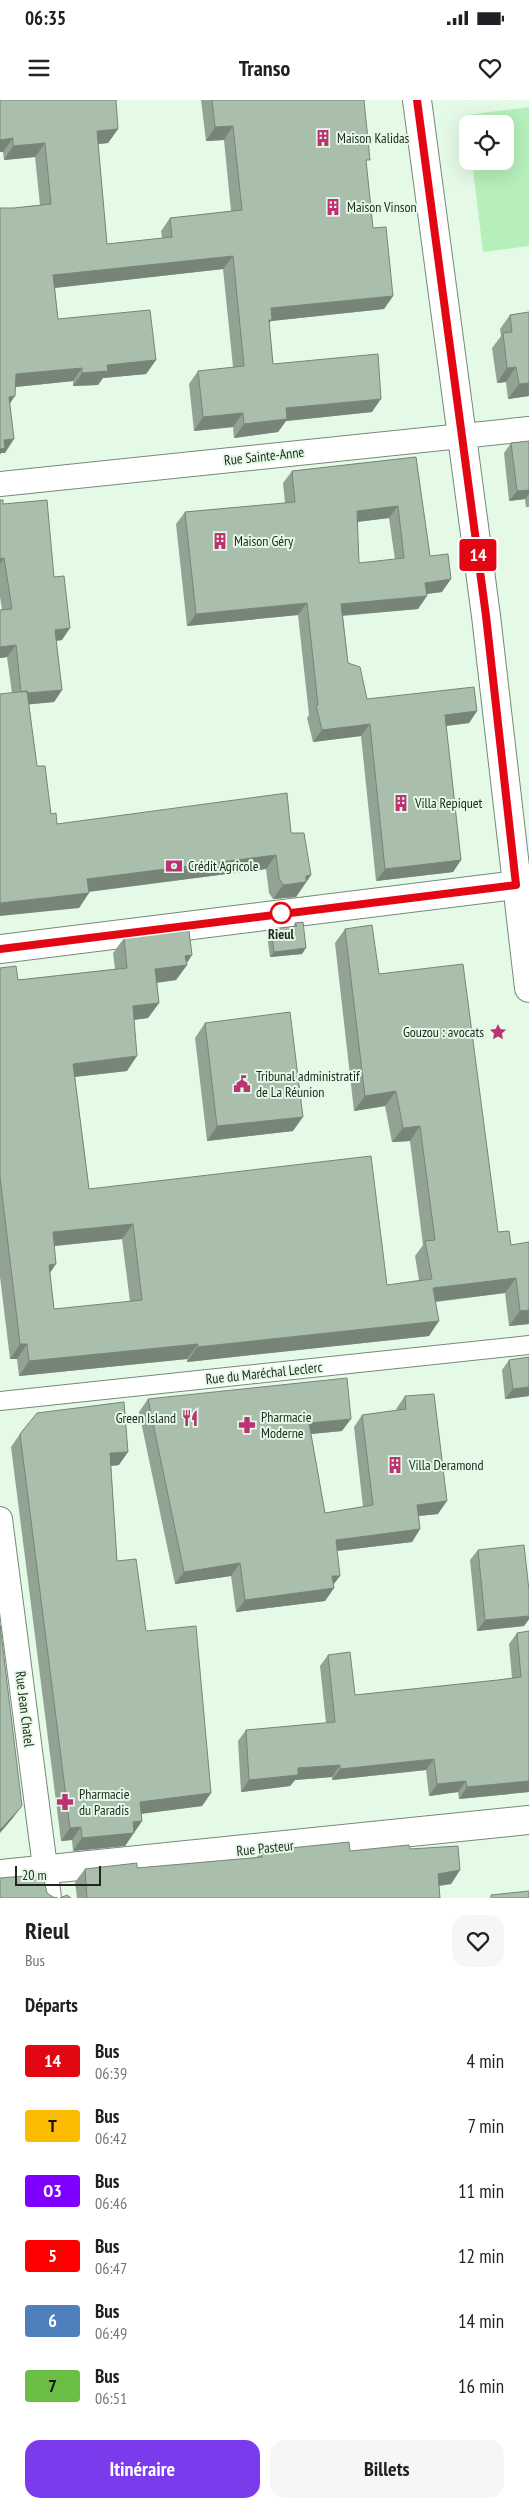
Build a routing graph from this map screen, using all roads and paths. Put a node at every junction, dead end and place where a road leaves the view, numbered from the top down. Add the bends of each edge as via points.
1 (417, 100) edge
2 (529, 428) edge
3 (462, 436) junction
4 (0, 484) edge
5 (522, 885) edge
6 (0, 948) edge
7 (529, 988) edge
8 (529, 1345) edge
9 (0, 1402) edge
10 (0, 1519) edge
11 (529, 1820) edge
12 (46, 1870) junction
13 (0, 1874) edge
14 (49, 1898) edge

1 - 3 street
2 - 3 street, Rue Sainte-Anne
3 - 4 street, Rue Sainte-Anne
3 - 5 street
5 - 6 street
5 - 7 street
8 - 9 street, Rue du Maréchal Leclerc
10 - 12 street, Rue Jean Chatel
11 - 12 street, Rue Pasteur
12 - 13 street, Rue Pasteur
12 - 14 street, Rue Jean Chatel

